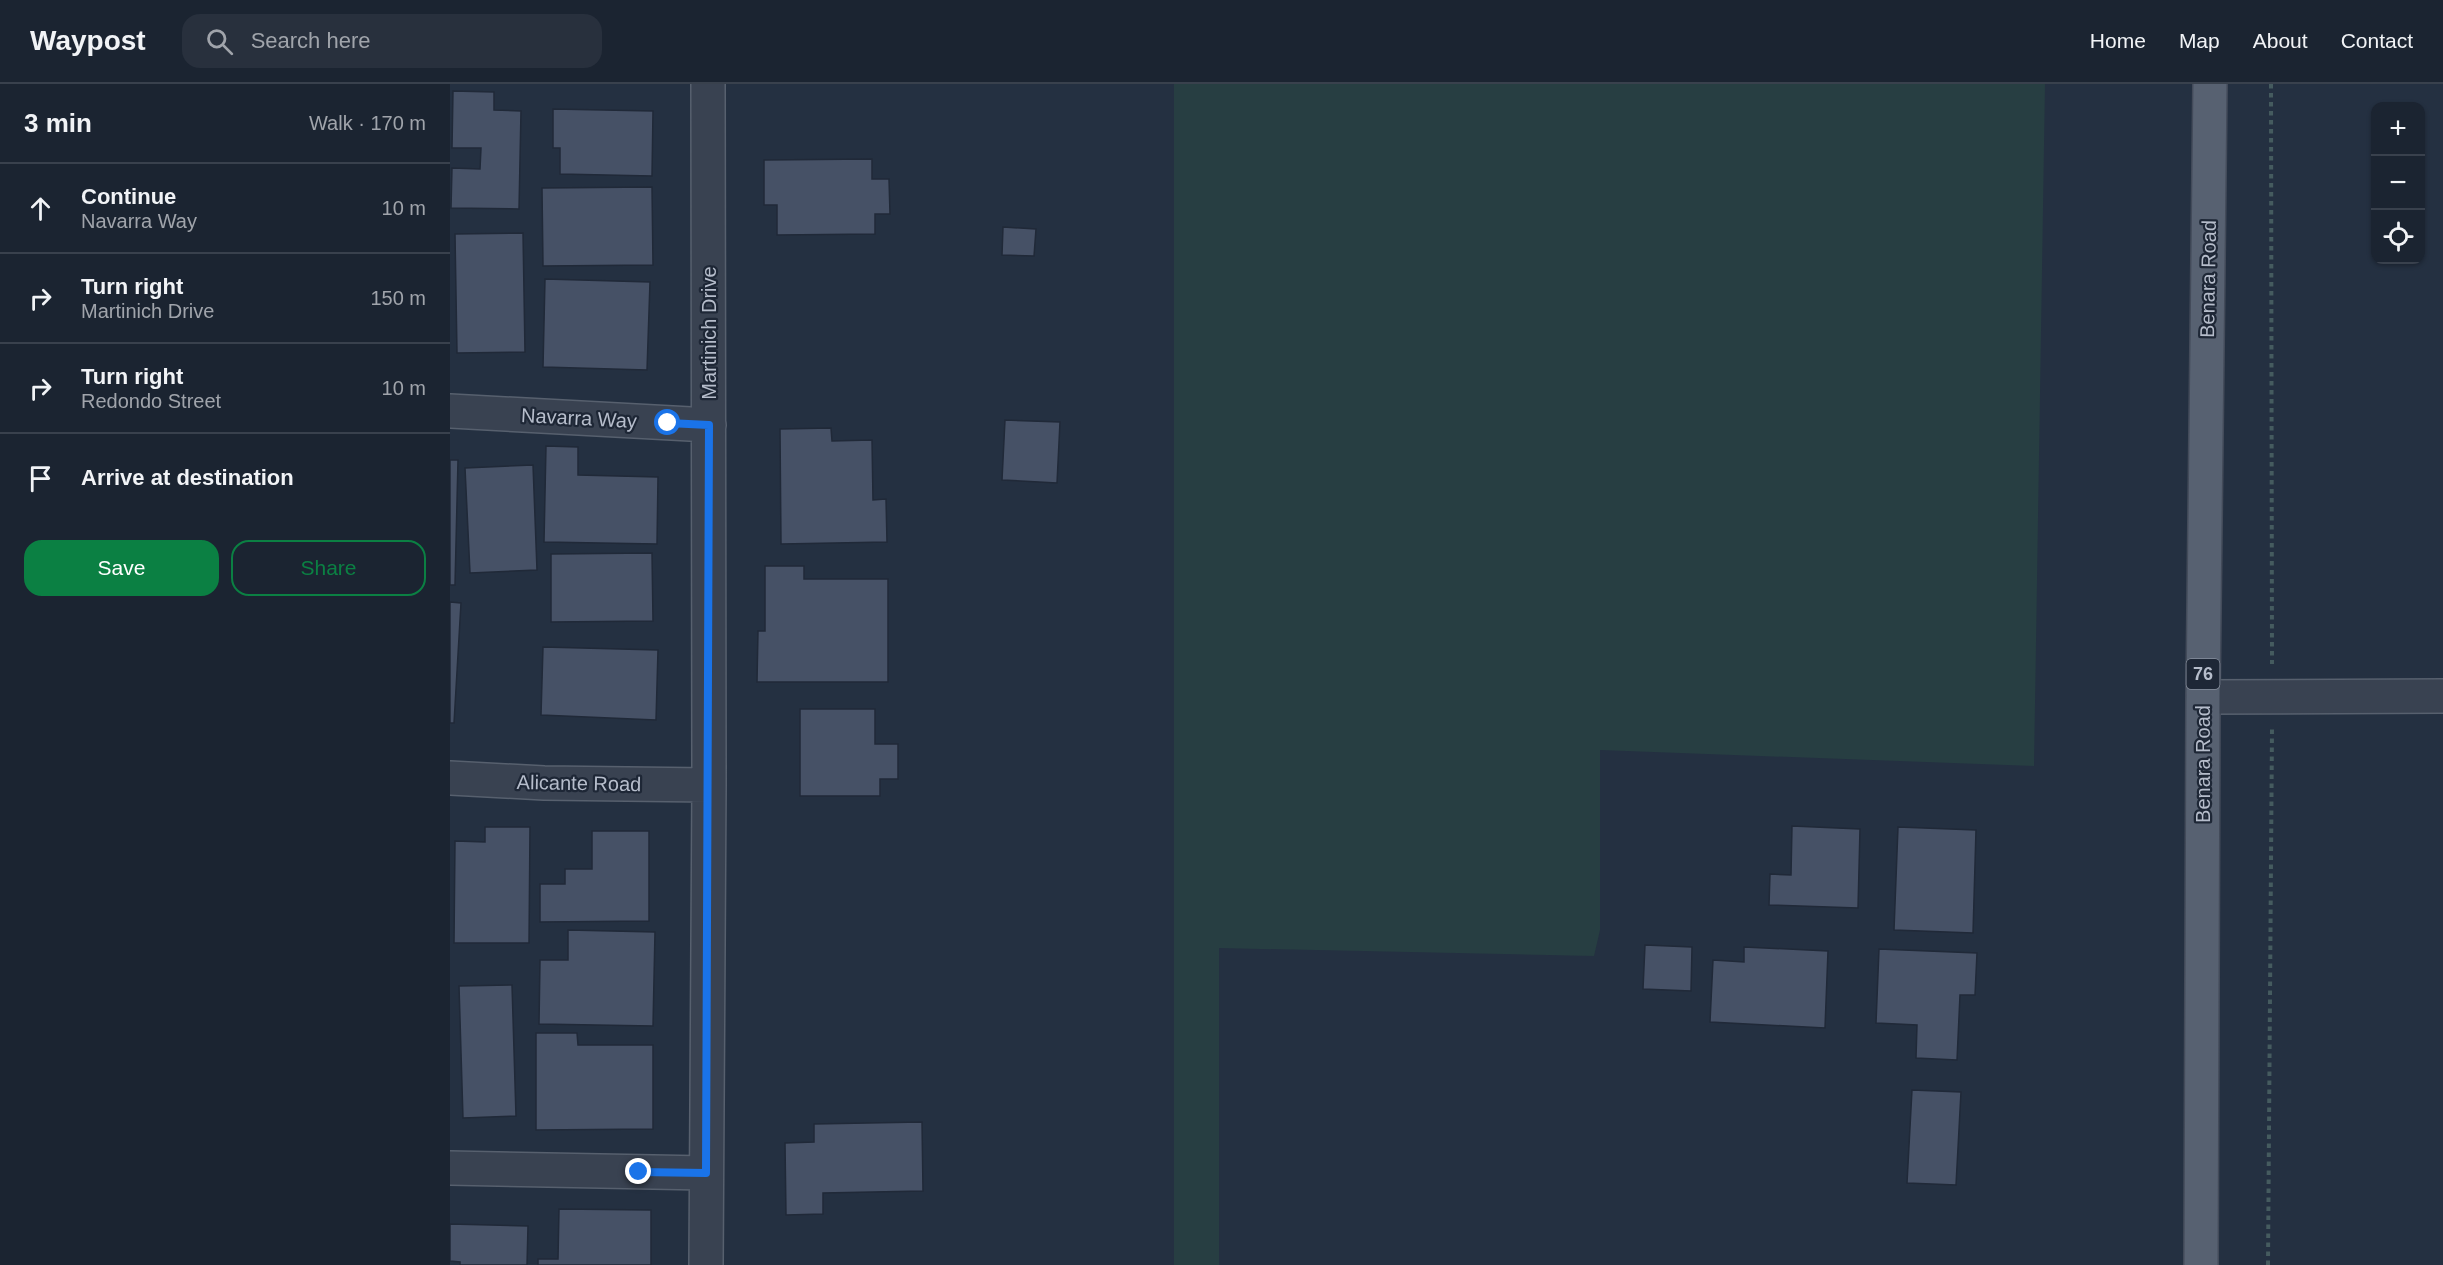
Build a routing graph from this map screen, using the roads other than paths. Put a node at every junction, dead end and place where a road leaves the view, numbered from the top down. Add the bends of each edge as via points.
1 (708, 84) edge
2 (2210, 84) edge
3 (450, 411) edge
4 (709, 425) junction
5 (2443, 696) edge
6 (2203, 697) junction
7 (450, 778) edge
8 (709, 785) junction
9 (450, 1168) edge
10 (706, 1173) junction
11 (706, 1265) edge
12 (2201, 1265) edge

1 - 4 street, Martinich Drive
2 - 6 main road, Benara Road / 76
3 - 4 street, Navarra Way
4 - 8 street, Martinich Drive
5 - 6 street
6 - 12 main road, Benara Road / 76
7 - 8 street, Alicante Road
8 - 10 street, Martinich Drive
9 - 10 street
10 - 11 street, Martinich Drive

